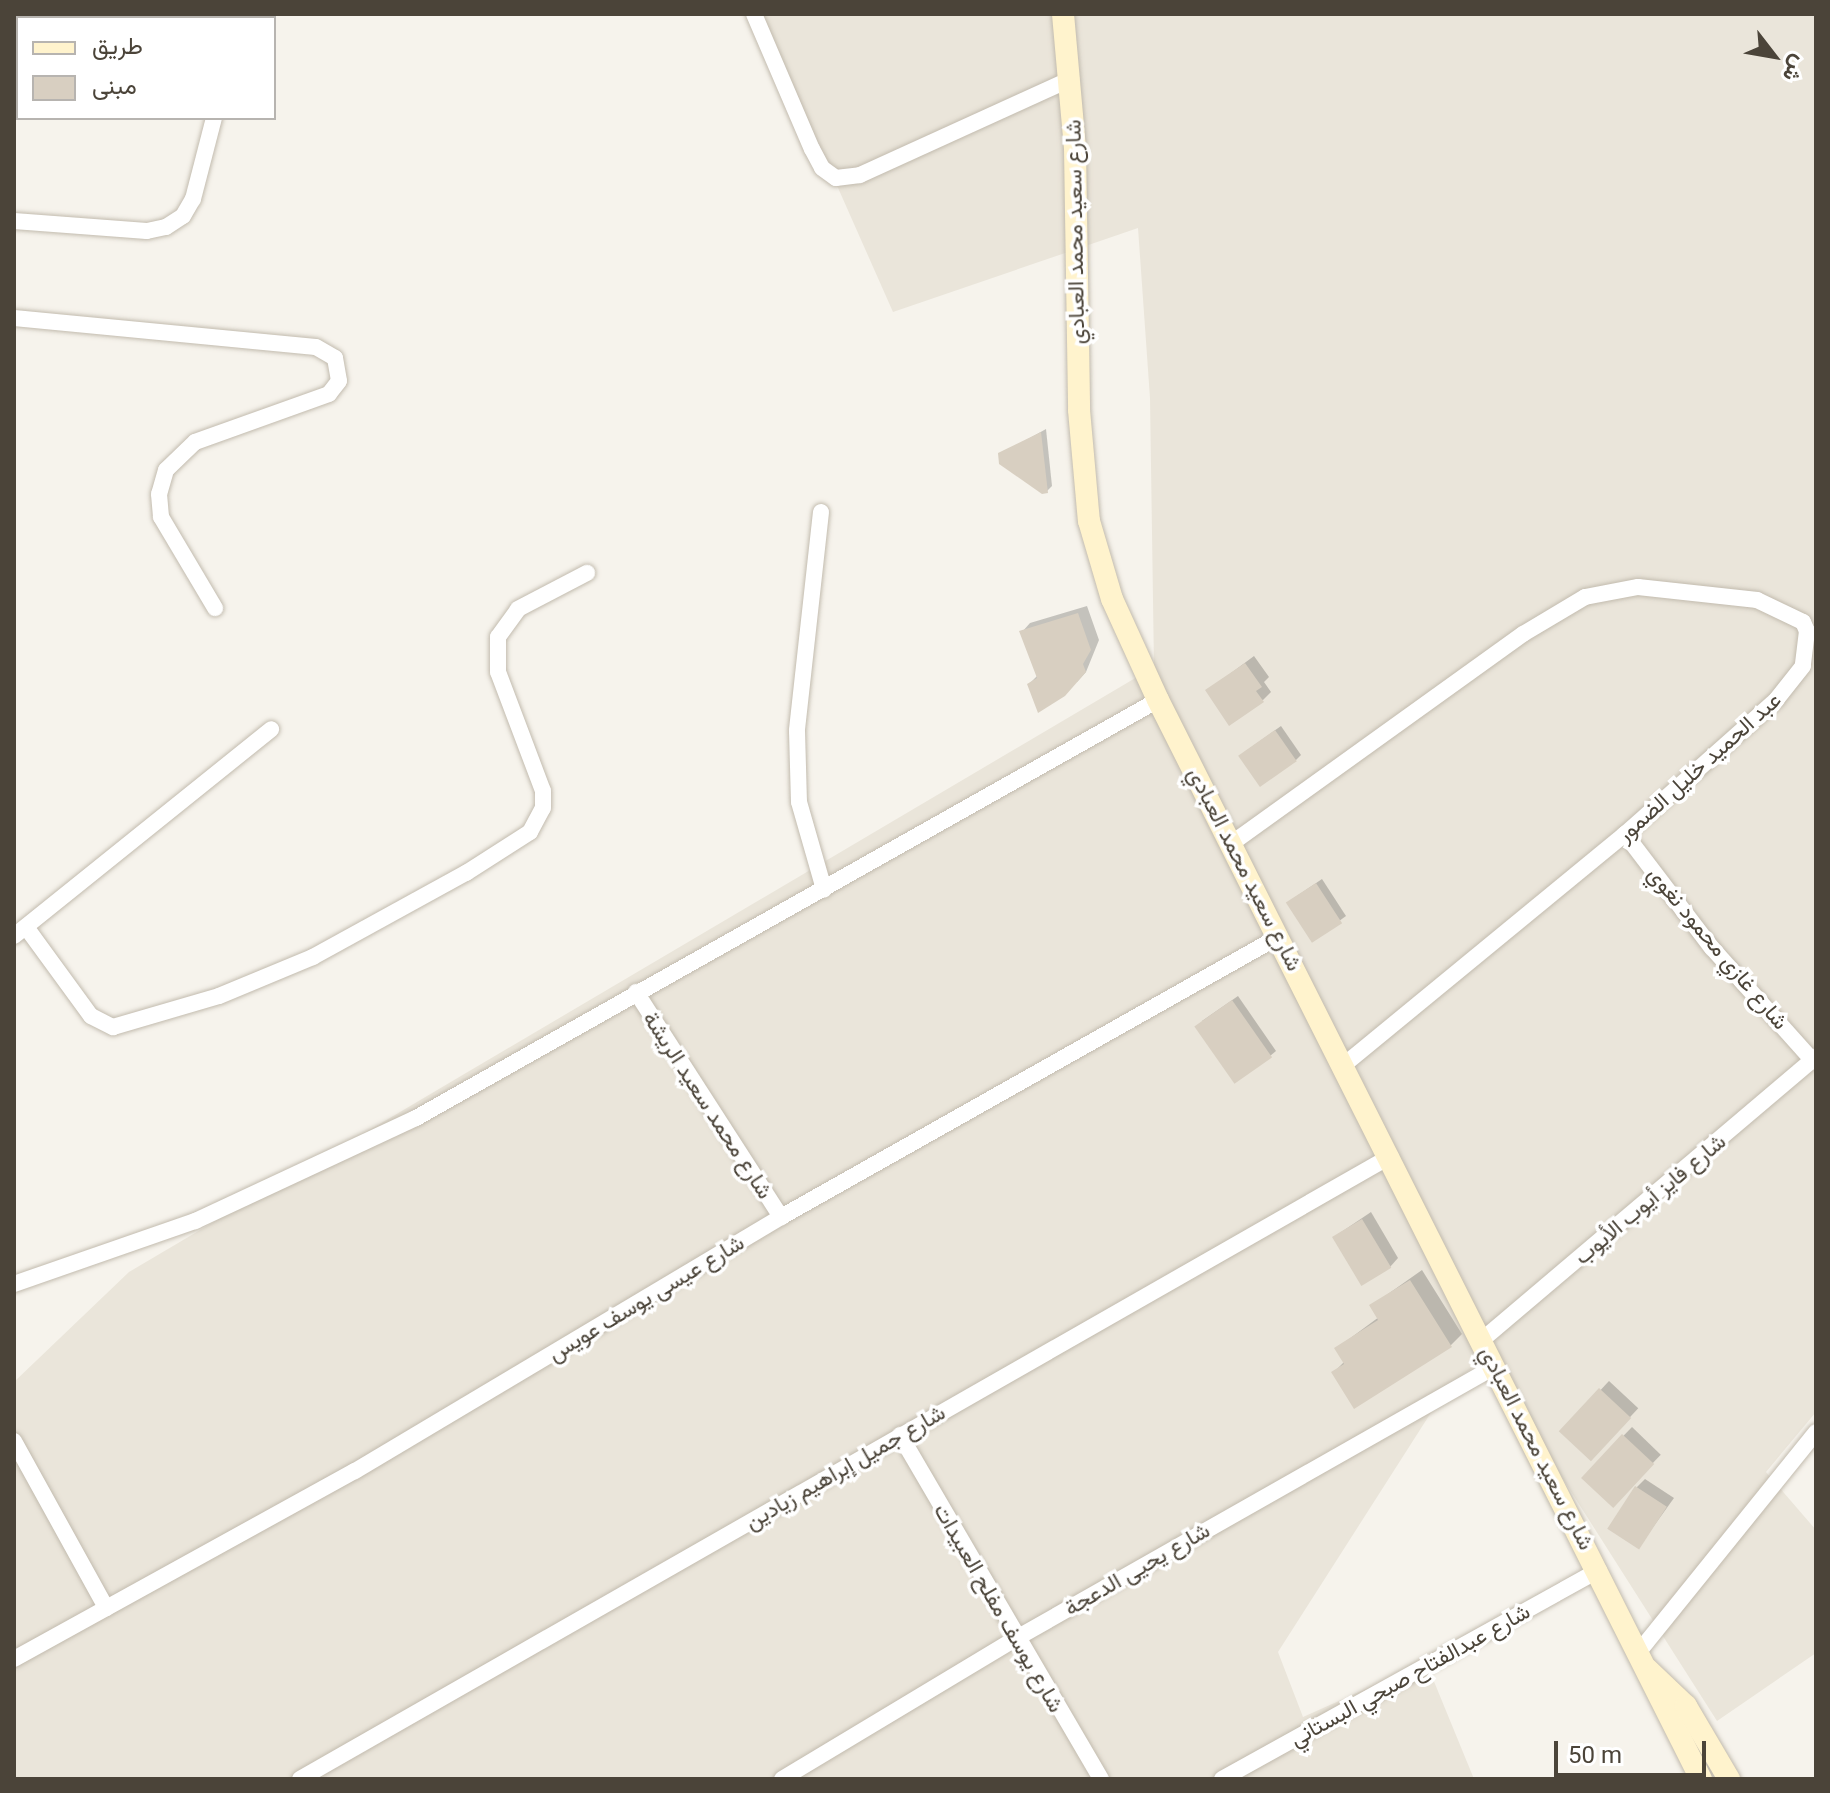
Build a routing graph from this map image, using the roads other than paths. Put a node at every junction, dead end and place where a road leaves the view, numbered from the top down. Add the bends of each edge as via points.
1 (754, 14) edge
2 (1063, 14) edge
3 (1071, 79) junction
4 (213, 120) edge
5 (14, 221) edge
6 (14, 318) edge
7 (821, 512) dead end
8 (587, 573) dead end
9 (215, 608) dead end
10 (1158, 700) junction
11 (271, 729) dead end
12 (1625, 834) junction
13 (1232, 843) junction
14 (824, 889) junction
15 (20, 932) edge
16 (1278, 937) junction
17 (636, 992) junction
18 (1814, 1059) edge
19 (1345, 1064) junction
20 (1391, 1156) junction
21 (781, 1217) junction
22 (14, 1284) edge
23 (1482, 1340) junction
24 (1496, 1366) junction
25 (1816, 1432) edge
26 (900, 1435) junction
27 (14, 1441) edge
28 (1599, 1570) junction
29 (106, 1608) junction
30 (1015, 1639) junction
31 (14, 1659) edge
32 (1640, 1660) junction
33 (300, 1779) edge
34 (782, 1779) edge
35 (1101, 1779) edge
36 (1222, 1779) edge
37 (1701, 1779) edge
38 (1729, 1779) edge

1 - 3 street via 812,149 822,168 836,178 860,175
2 - 3 street, شارع سعيد محمد العبادي
3 - 10 street, شارع سعيد محمد العبادي via 1079,410 1089,521 1112,599
4 - 5 street via 193,199 183,216 166,227 147,231
6 - 9 street via 316,347 335,358 339,381 329,394 195,442 166,470 159,494 165,527
7 - 14 street via 797,731 799,802
8 - 15 street via 518,609 498,637 498,672 543,791 543,808 530,832 479,865 313,957 219,996 113,1027 91,1016
10 - 13 street, شارع سعيد محمد العبادي
10 - 14 street
11 - 15 street
12 - 13 street, عبد الحميد خليل الضمور via 1791,685 1803,666 1803,622 1757,600 1638,587 1585,597 1523,634
12 - 18 street, شارع غازي محمود نغوي via 1712,948
12 - 19 street, عبد الحميد خليل الضمور
13 - 16 street, شارع سعيد محمد العبادي
14 - 17 street
16 - 19 street, شارع سعيد محمد العبادي
16 - 21 street, شارع عيسى يوسف عويس
17 - 21 street, شارع محمد سعيد الريشة
17 - 22 street via 416,1118 195,1221
18 - 23 street, شارع فايز أيوب الأيوب
19 - 20 street, شارع سعيد محمد العبادي
20 - 23 street, شارع سعيد محمد العبادي
20 - 26 street, شارع جميل إبراهيم زيادين
21 - 29 street, شارع عيسى يوسف عويس via 355,1471
23 - 24 street, شارع سعيد محمد العبادي
24 - 28 street, شارع سعيد محمد العبادي
24 - 30 street, شارع يحيى الدعجة
25 - 32 street
26 - 30 street, شارع يوسف مفلح العبيدات
26 - 33 street, شارع جميل إبراهيم زيادين
27 - 29 street
28 - 32 street, شارع سعيد محمد العبادي
28 - 36 street, شارع عبدالفتاح صبحي البستاني
29 - 31 street, شارع عيسى يوسف عويس
30 - 34 street, شارع يحيى الدعجة
30 - 35 street, شارع يوسف مفلح العبيدات
32 - 37 street, شارع سعيد محمد العبادي
32 - 38 street, شارع سعيد محمد العبادي via 1686,1706

